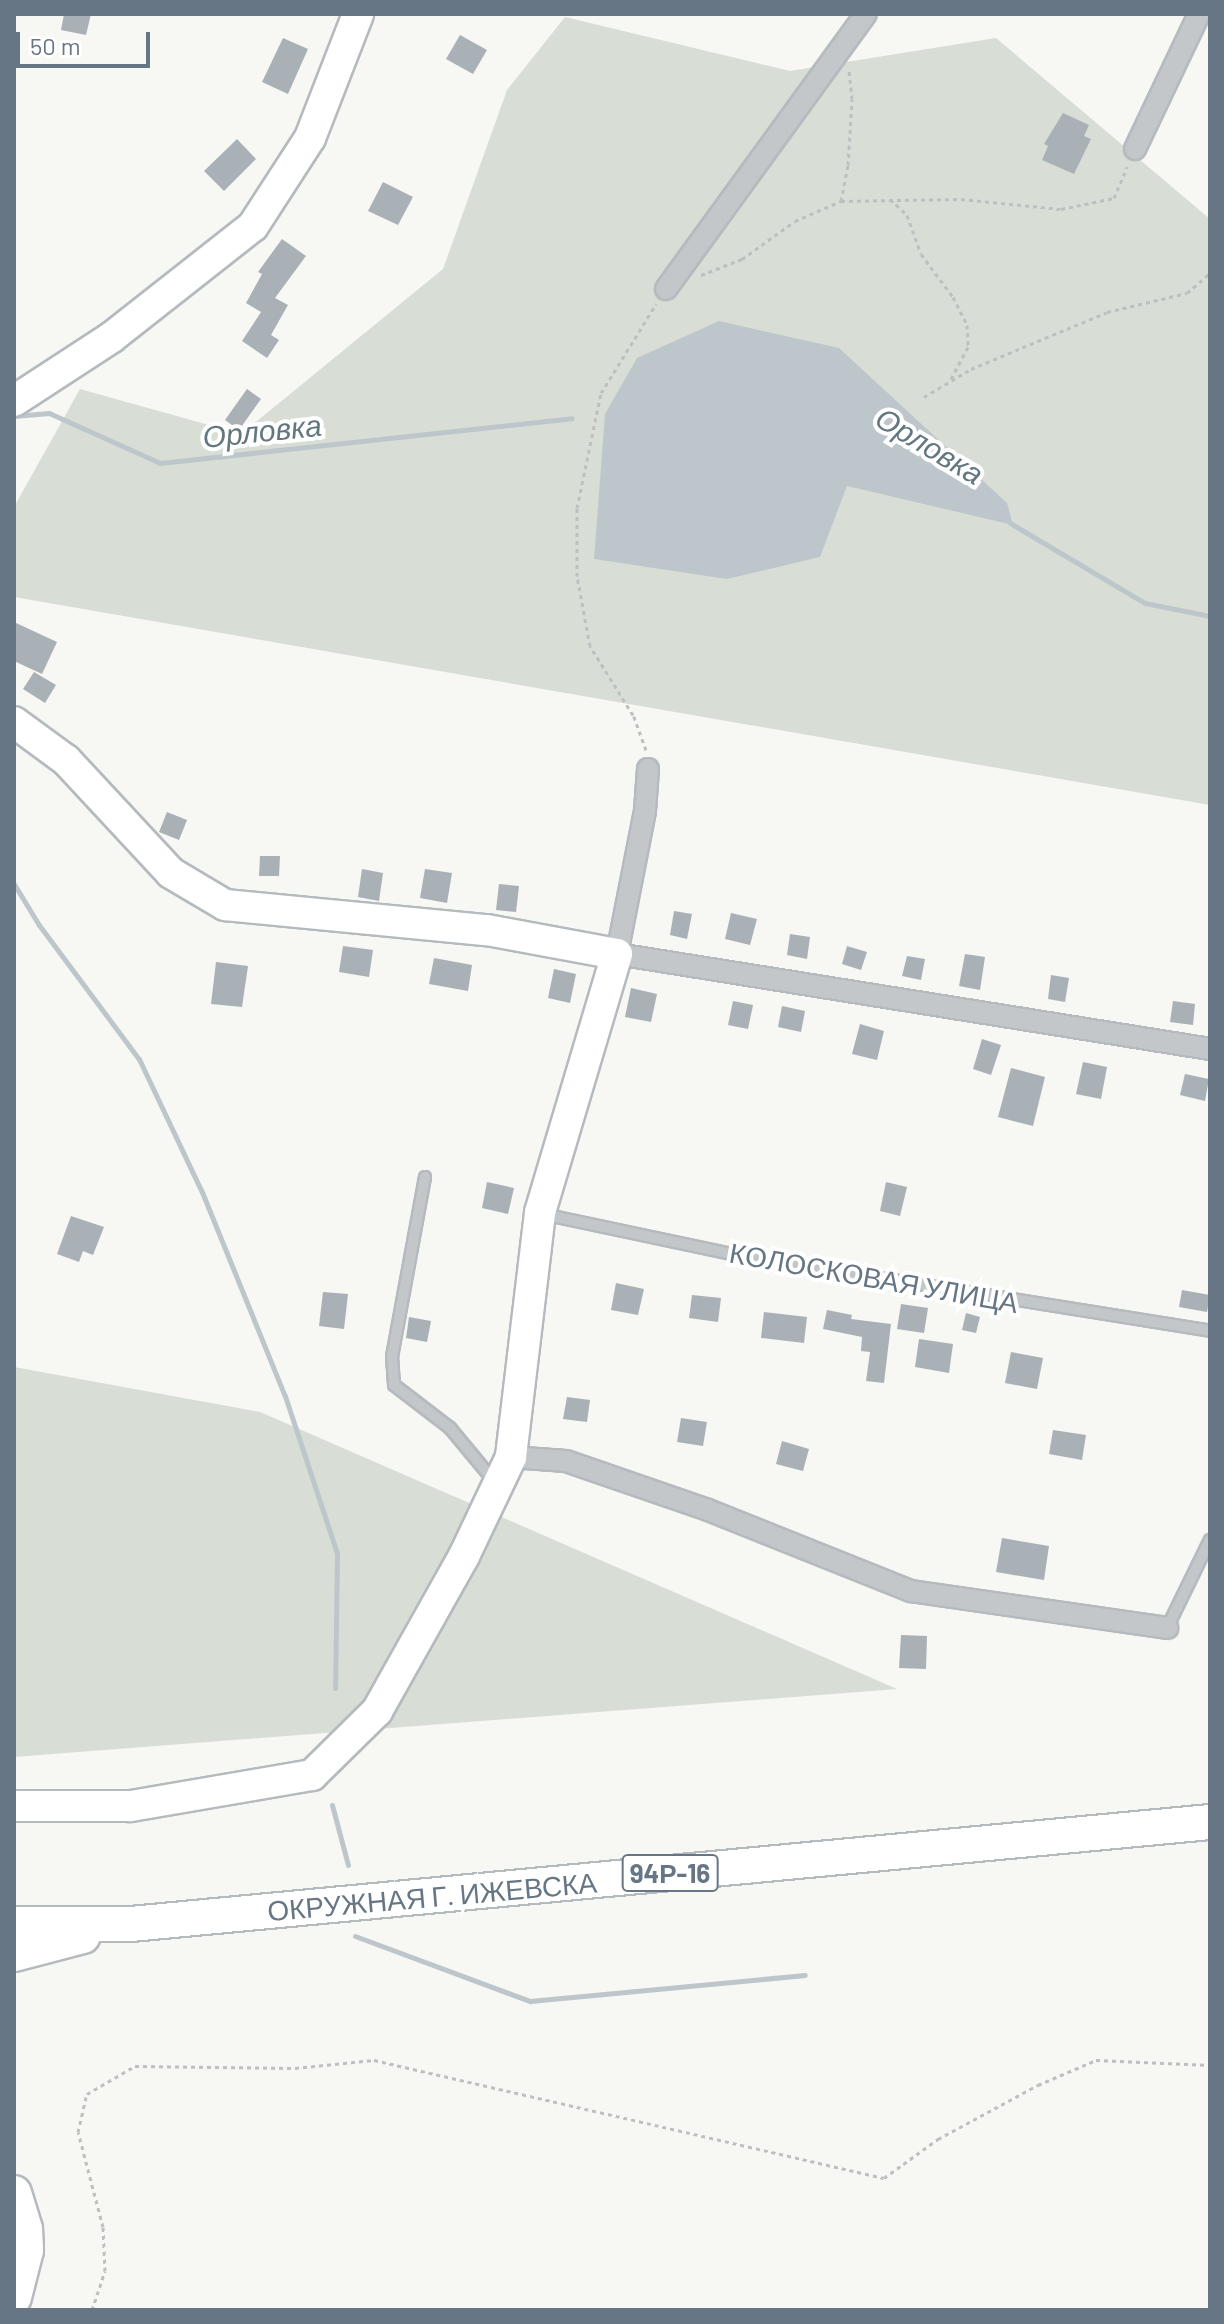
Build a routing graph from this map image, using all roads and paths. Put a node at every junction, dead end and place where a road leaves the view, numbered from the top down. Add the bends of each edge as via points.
1 (358, 14) edge
2 (866, 14) edge
3 (1199, 14) edge
4 (847, 41) junction
5 (1135, 149) joint
6 (890, 199) junction
7 (841, 201) junction
8 (1210, 273) edge
9 (666, 289) junction
10 (951, 379) junction
11 (924, 397) dead end
12 (14, 401) edge
13 (14, 722) edge
14 (648, 769) joint
15 (617, 954) junction
16 (1210, 1049) edge
17 (425, 1177) dead end
18 (540, 1213) junction
19 (1210, 1331) edge
20 (511, 1457) junction
21 (498, 1485) junction
22 (1210, 1540) edge
23 (1167, 1628) joint
24 (14, 1806) edge
25 (1210, 1822) edge
26 (14, 1924) edge
27 (131, 1924) junction
28 (14, 1954) edge
29 (1210, 2065) edge
30 (14, 2193) edge
31 (14, 2297) edge
32 (92, 2310) edge

1 - 12 street via 310,138 253,226 112,337
2 - 4 street
3 - 5 street
4 - 7 path via 852,99
4 - 9 street
5 - 6 path via 1114,198 1061,209 961,199
6 - 7 path
6 - 10 path via 907,215 921,254 967,325 968,347
7 - 9 path via 795,221 742,259
8 - 10 path via 1187,293 1107,312
9 - 14 path via 601,393 577,508 577,576 590,646 633,715
10 - 11 path
13 - 15 street via 66,760 171,873 225,905 487,930
14 - 15 street
15 - 16 street
15 - 18 street
17 - 21 lane via 392,1356 394,1385 450,1428
18 - 19 lane, КОЛОСКОВАЯ УЛИЦА via 752,1258
18 - 20 street
20 - 21 street
20 - 23 street via 566,1461 708,1510 911,1591
21 - 24 street via 377,1711 312,1775 130,1806
22 - 23 lane
25 - 27 main road, ОКРУЖНАЯ Г. ИЖЕВСКА / 94Р-16
26 - 27 main road, ОКРУЖНАЯ Г. ИЖЕВСКА / 94Р-16
27 - 28 main road, ОКРУЖНАЯ Г. ИЖЕВСКА / 94Р-16
29 - 32 path via 1096,2060 938,2139 884,2178 374,2060 295,2068 135,2066 87,2094 78,2132 103,2227 105,2271
30 - 31 main road via 26,2250

